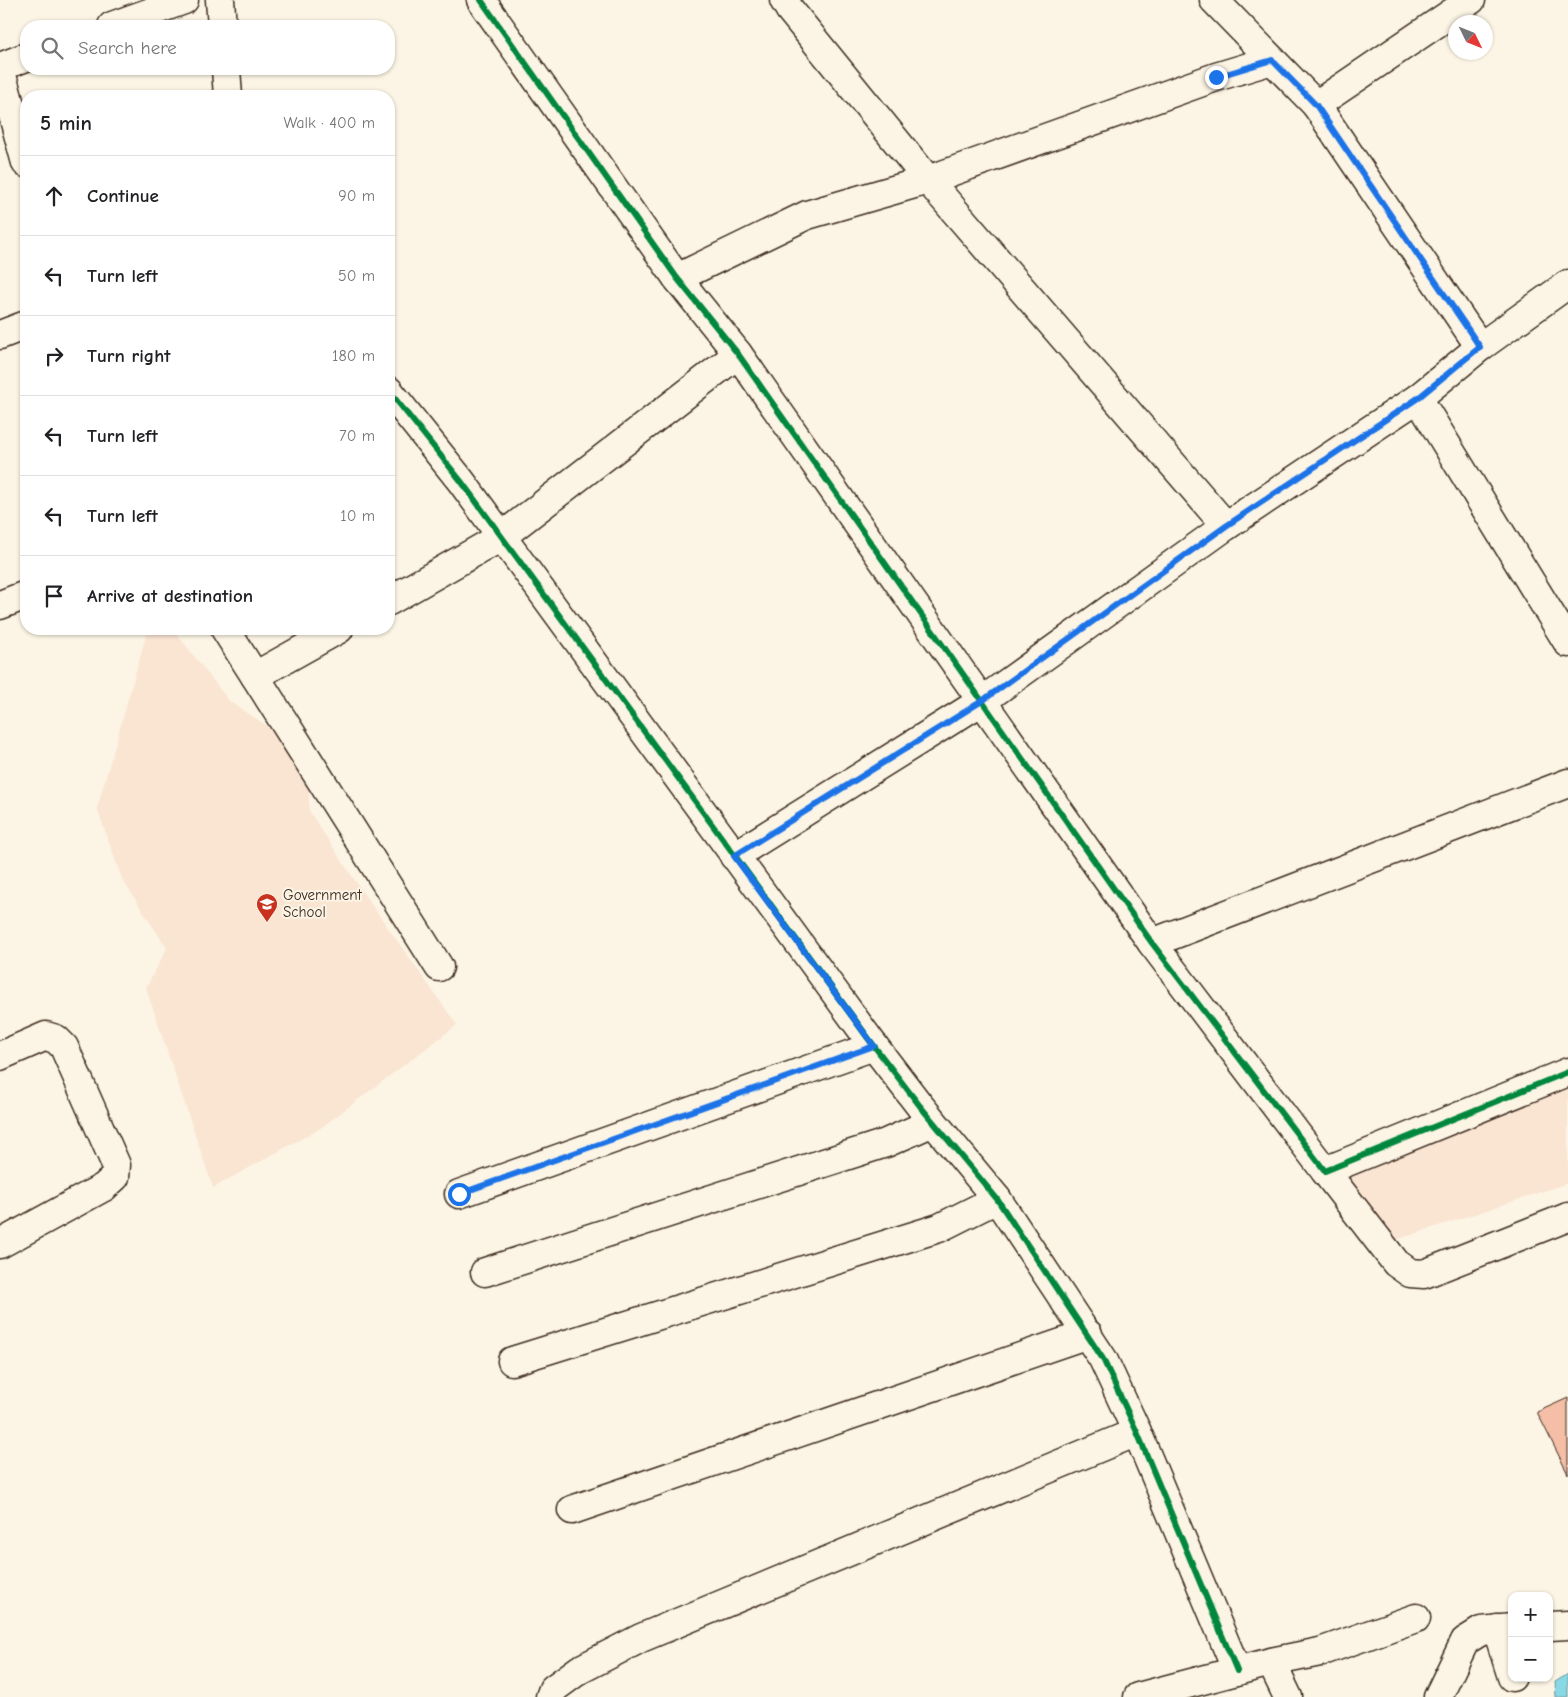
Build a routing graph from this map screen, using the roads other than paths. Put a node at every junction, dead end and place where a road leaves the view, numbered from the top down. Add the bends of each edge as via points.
1 (184, 0) edge
2 (220, 0) edge
3 (481, 0) edge
4 (1214, 0) edge
5 (1471, 0) edge
6 (794, 3) edge
7 (129, 20) edge
8 (222, 20) edge
9 (20, 60) edge
10 (1272, 60) junction
11 (0, 68) edge
12 (226, 75) edge
13 (228, 90) edge
14 (1316, 105) junction
15 (20, 141) edge
16 (928, 180) junction
17 (677, 278) junction
18 (1568, 284) edge
19 (20, 327) edge
20 (0, 335) edge
21 (1480, 347) junction
22 (738, 354) junction
23 (395, 398) edge
24 (1418, 398) junction
25 (1226, 526) junction
26 (501, 537) junction
27 (20, 597) edge
28 (395, 597) edge
29 (0, 605) edge
30 (229, 635) edge
31 (328, 635) edge
32 (1568, 643) edge
33 (255, 676) junction
34 (982, 701) junction
35 (1568, 784) edge
36 (734, 856) junction
37 (1152, 943) junction
38 (439, 967) dead end
39 (874, 1046) junction
40 (0, 1056) edge
41 (1568, 1072) edge
42 (934, 1122) junction
43 (1325, 1171) junction
44 (459, 1194) dead end
45 (997, 1199) junction
46 (1568, 1217) edge
47 (0, 1244) edge
48 (485, 1272) dead end
49 (1088, 1334) junction
50 (512, 1361) dead end
51 (1137, 1432) junction
52 (572, 1510) dead end
53 (1416, 1618) dead end
54 (1568, 1625) edge
55 (1553, 1626) edge
56 (1504, 1628) edge
57 (1508, 1653) edge
58 (1271, 1662) junction
59 (1236, 1671) junction
60 (1513, 1682) edge
61 (550, 1697) edge
62 (1138, 1697) edge
63 (1288, 1697) edge
64 (1438, 1697) edge
65 (1518, 1697) edge

1 - 7 street
2 - 8 street
3 - 17 street
4 - 10 street
5 - 14 street
6 - 16 street
9 - 11 street
10 - 14 street
10 - 16 street
11 - 15 street
12 - 13 street
14 - 21 street
16 - 17 street via 807,215
16 - 25 street
17 - 22 street
18 - 21 street
19 - 20 street
21 - 24 street
22 - 26 street
22 - 34 street
23 - 26 street
24 - 25 street
24 - 32 street
25 - 34 street
26 - 28 street
26 - 36 street
27 - 29 street
30 - 33 street
31 - 33 street
33 - 38 street
34 - 36 street
34 - 37 street
35 - 37 street
36 - 39 street
37 - 43 street
39 - 42 street
39 - 44 street
40 - 47 street via 46,1036 56,1039 64,1047 116,1165 115,1177 104,1186
41 - 43 street
42 - 45 street
42 - 48 street via 886,1143
43 - 46 street via 1396,1263 1410,1272 1424,1274
45 - 49 street
45 - 50 street via 939,1228
49 - 51 street
49 - 52 street
51 - 59 street
51 - 61 street via 641,1638 580,1670 553,1689
53 - 58 street via 1320,1652
54 - 55 street
56 - 57 street
56 - 64 street via 1482,1631 1465,1641
58 - 59 street
58 - 63 street
59 - 62 street
60 - 65 street

